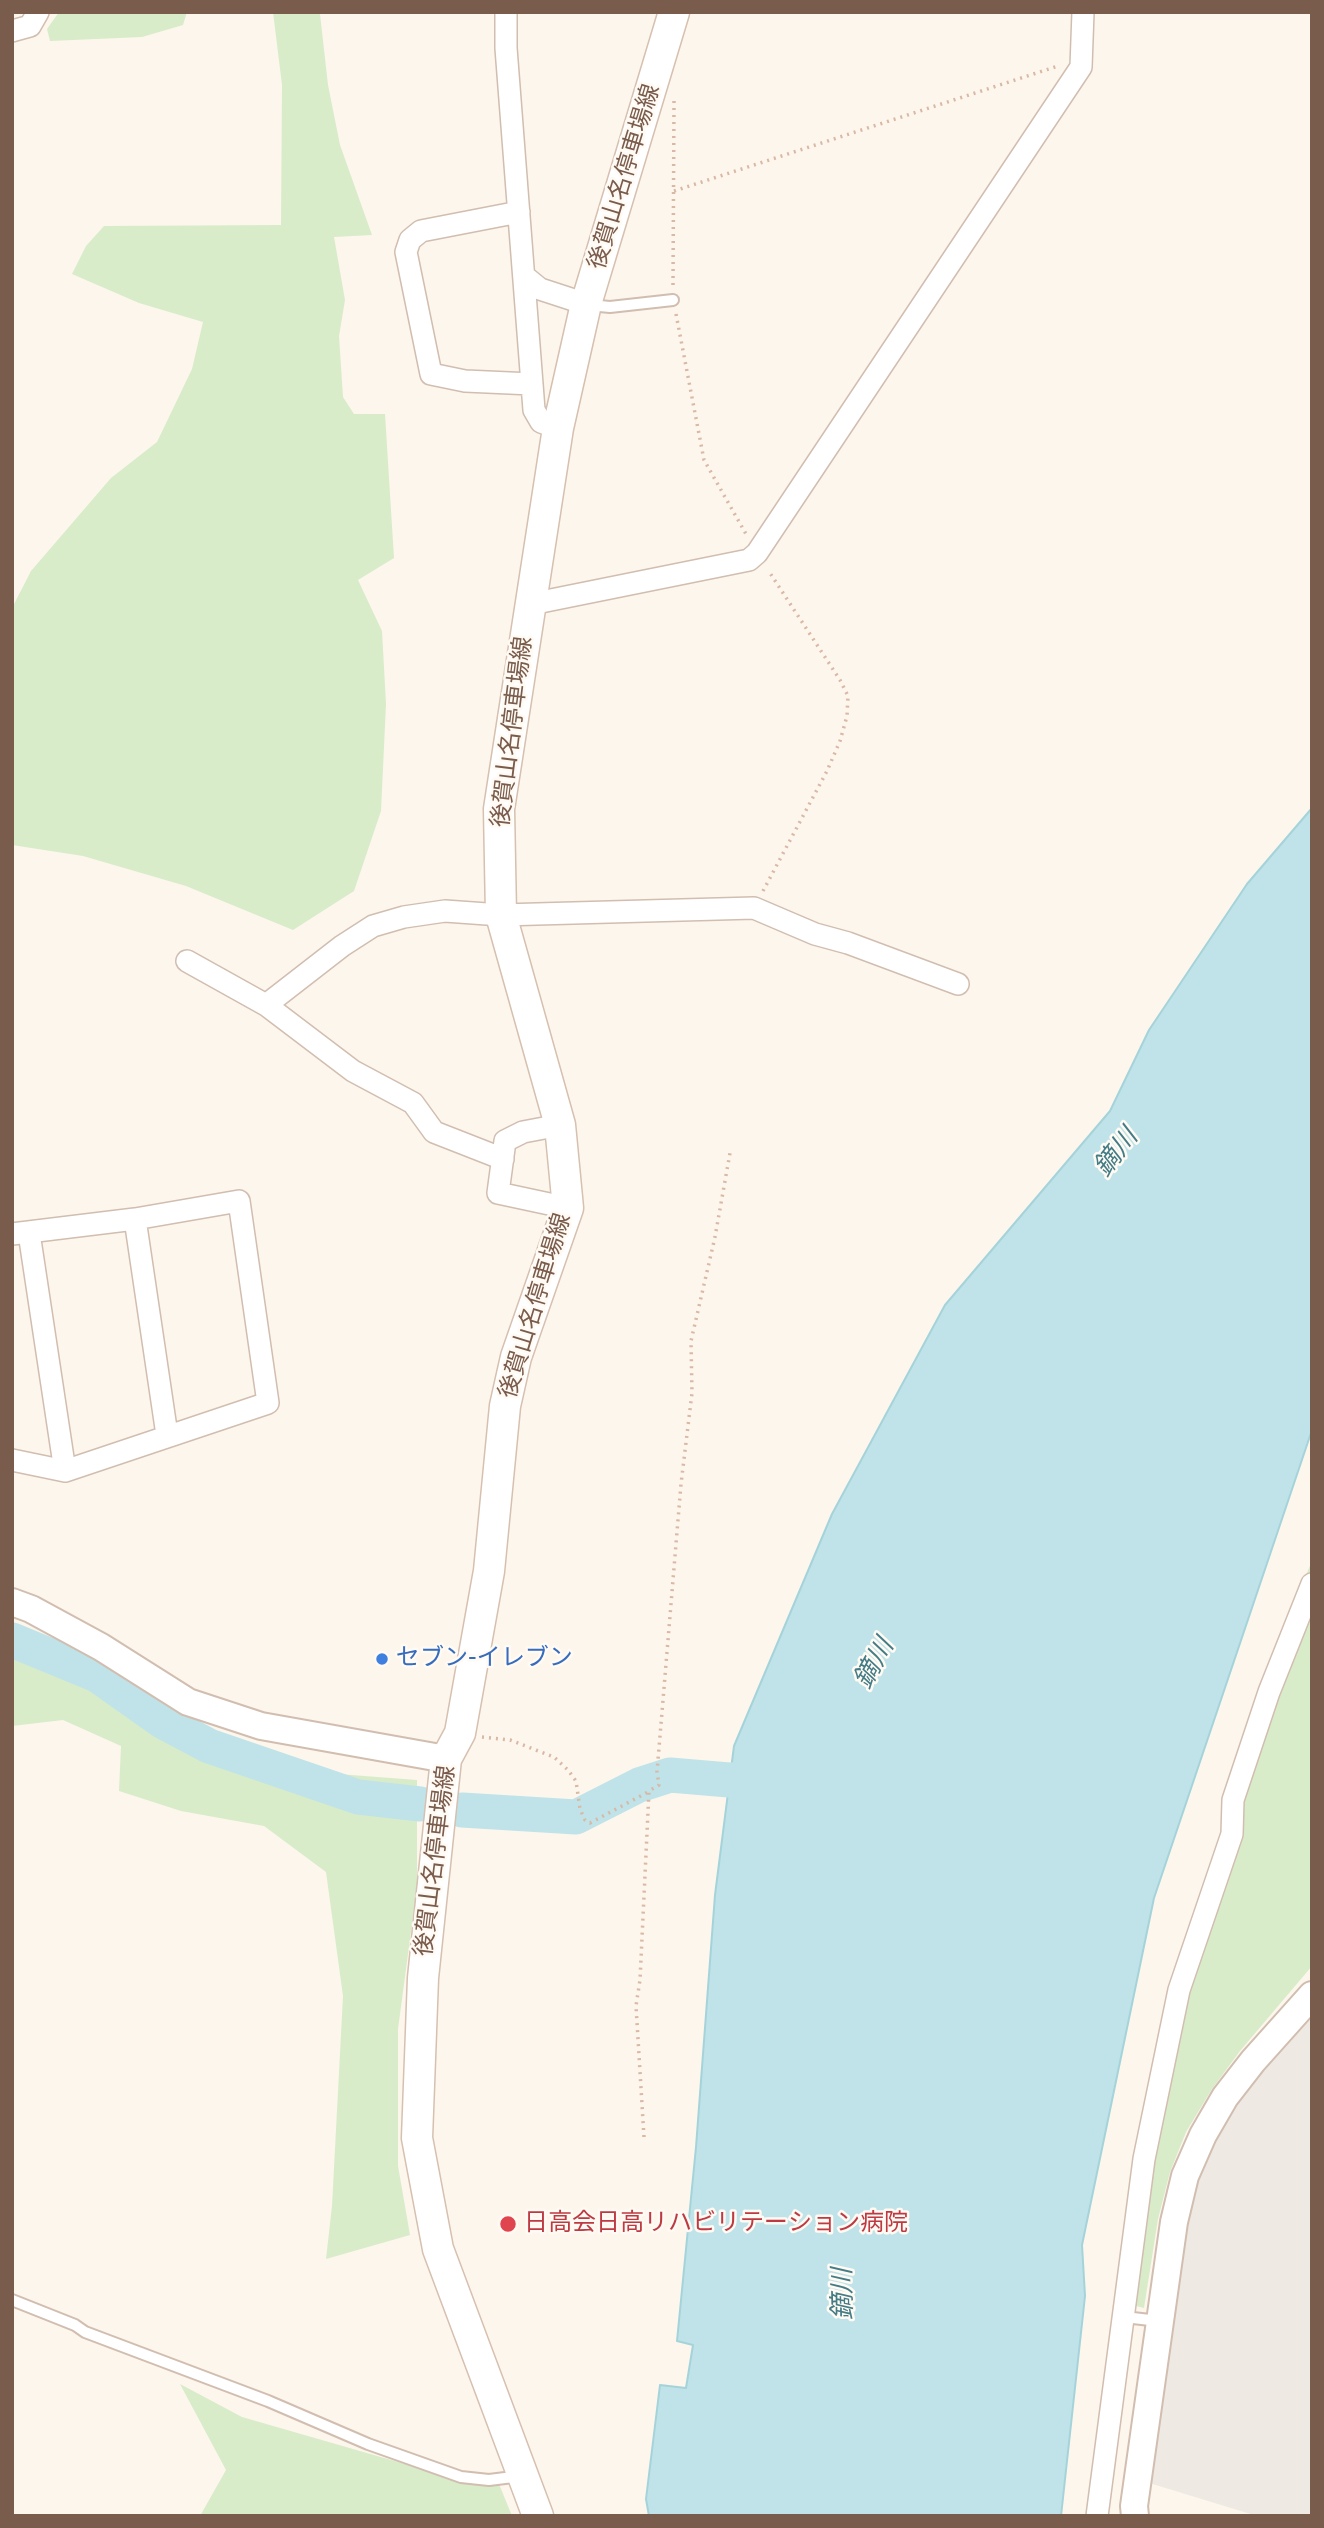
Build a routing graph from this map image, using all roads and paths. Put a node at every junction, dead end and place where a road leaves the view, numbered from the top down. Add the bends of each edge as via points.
1 (38, 12) edge
2 (506, 12) edge
3 (674, 12) edge
4 (1083, 12) edge
5 (12, 31) edge
6 (1081, 59) junction
7 (674, 90) dead end
8 (674, 191) junction
9 (519, 212) junction
10 (524, 276) junction
11 (673, 300) junction
12 (586, 304) junction
13 (532, 384) junction
14 (558, 428) junction
15 (757, 553) junction
16 (531, 604) junction
17 (754, 908) junction
18 (501, 915) junction
19 (187, 961) dead end
20 (958, 984) dead end
21 (266, 1005) junction
22 (560, 1125) junction
23 (730, 1153) dead end
24 (503, 1159) junction
25 (568, 1208) junction
26 (135, 1219) junction
27 (21, 1233) edge
28 (167, 1435) junction
29 (12, 1460) edge
30 (65, 1471) junction
31 (1312, 1584) edge
32 (12, 1602) edge
33 (460, 1732) junction
34 (446, 1759) junction
35 (649, 1791) junction
36 (1308, 2006) edge
37 (644, 2137) dead end
38 (12, 2300) edge
39 (1124, 2317) junction
40 (1160, 2321) junction
41 (523, 2476) junction
42 (538, 2516) edge
43 (1097, 2516) edge
44 (1135, 2516) edge

1 - 5 street via 30,26
2 - 9 street
3 - 12 main road, 後賀山名停車場線
4 - 6 street
6 - 8 path
6 - 15 street via 1081,67
7 - 8 path
8 - 11 path
9 - 10 street
9 - 13 street via 421,231 410,240 406,252 431,374 465,381
10 - 12 street via 540,289
10 - 13 street
11 - 12 lane via 610,307
11 - 15 path via 704,460
12 - 14 main road, 後賀山名停車場線
13 - 14 street via 537,416
14 - 16 main road, 後賀山名停車場線
15 - 16 street via 749,560
15 - 17 path via 848,696 840,741 827,771
16 - 18 main road, 後賀山名停車場線 via 499,809
17 - 18 street
17 - 20 street
18 - 21 street via 445,911 373,926
18 - 22 main road, 後賀山名停車場線
19 - 21 street
21 - 24 street via 353,1071 413,1103 434,1132
22 - 24 street via 523,1132 505,1141
22 - 25 main road, 後賀山名停車場線
23 - 35 path via 691,1341 692,1393 659,1785
24 - 25 street via 498,1193
25 - 33 main road, 後賀山名停車場線 via 516,1357 505,1406 489,1571
26 - 27 street
26 - 28 street
26 - 28 street via 239,1201 268,1403
27 - 30 street
28 - 30 street
29 - 30 street
31 - 39 street via 1233,1800 1232,1834 1179,1990 1144,2159
32 - 34 street via 101,1647 188,1702 261,1726
33 - 34 main road, 後賀山名停車場線
33 - 35 path via 510,1740 554,1757 576,1781 580,1809 590,1823
34 - 41 main road, 後賀山名停車場線 via 423,1978 417,2138 438,2249
35 - 37 path via 636,2006
36 - 40 street via 1253,2061 1203,2135 1185,2176 1174,2222
38 - 41 lane via 461,2477
39 - 40 lane
39 - 43 street
40 - 44 street
41 - 42 main road, 後賀山名停車場線

